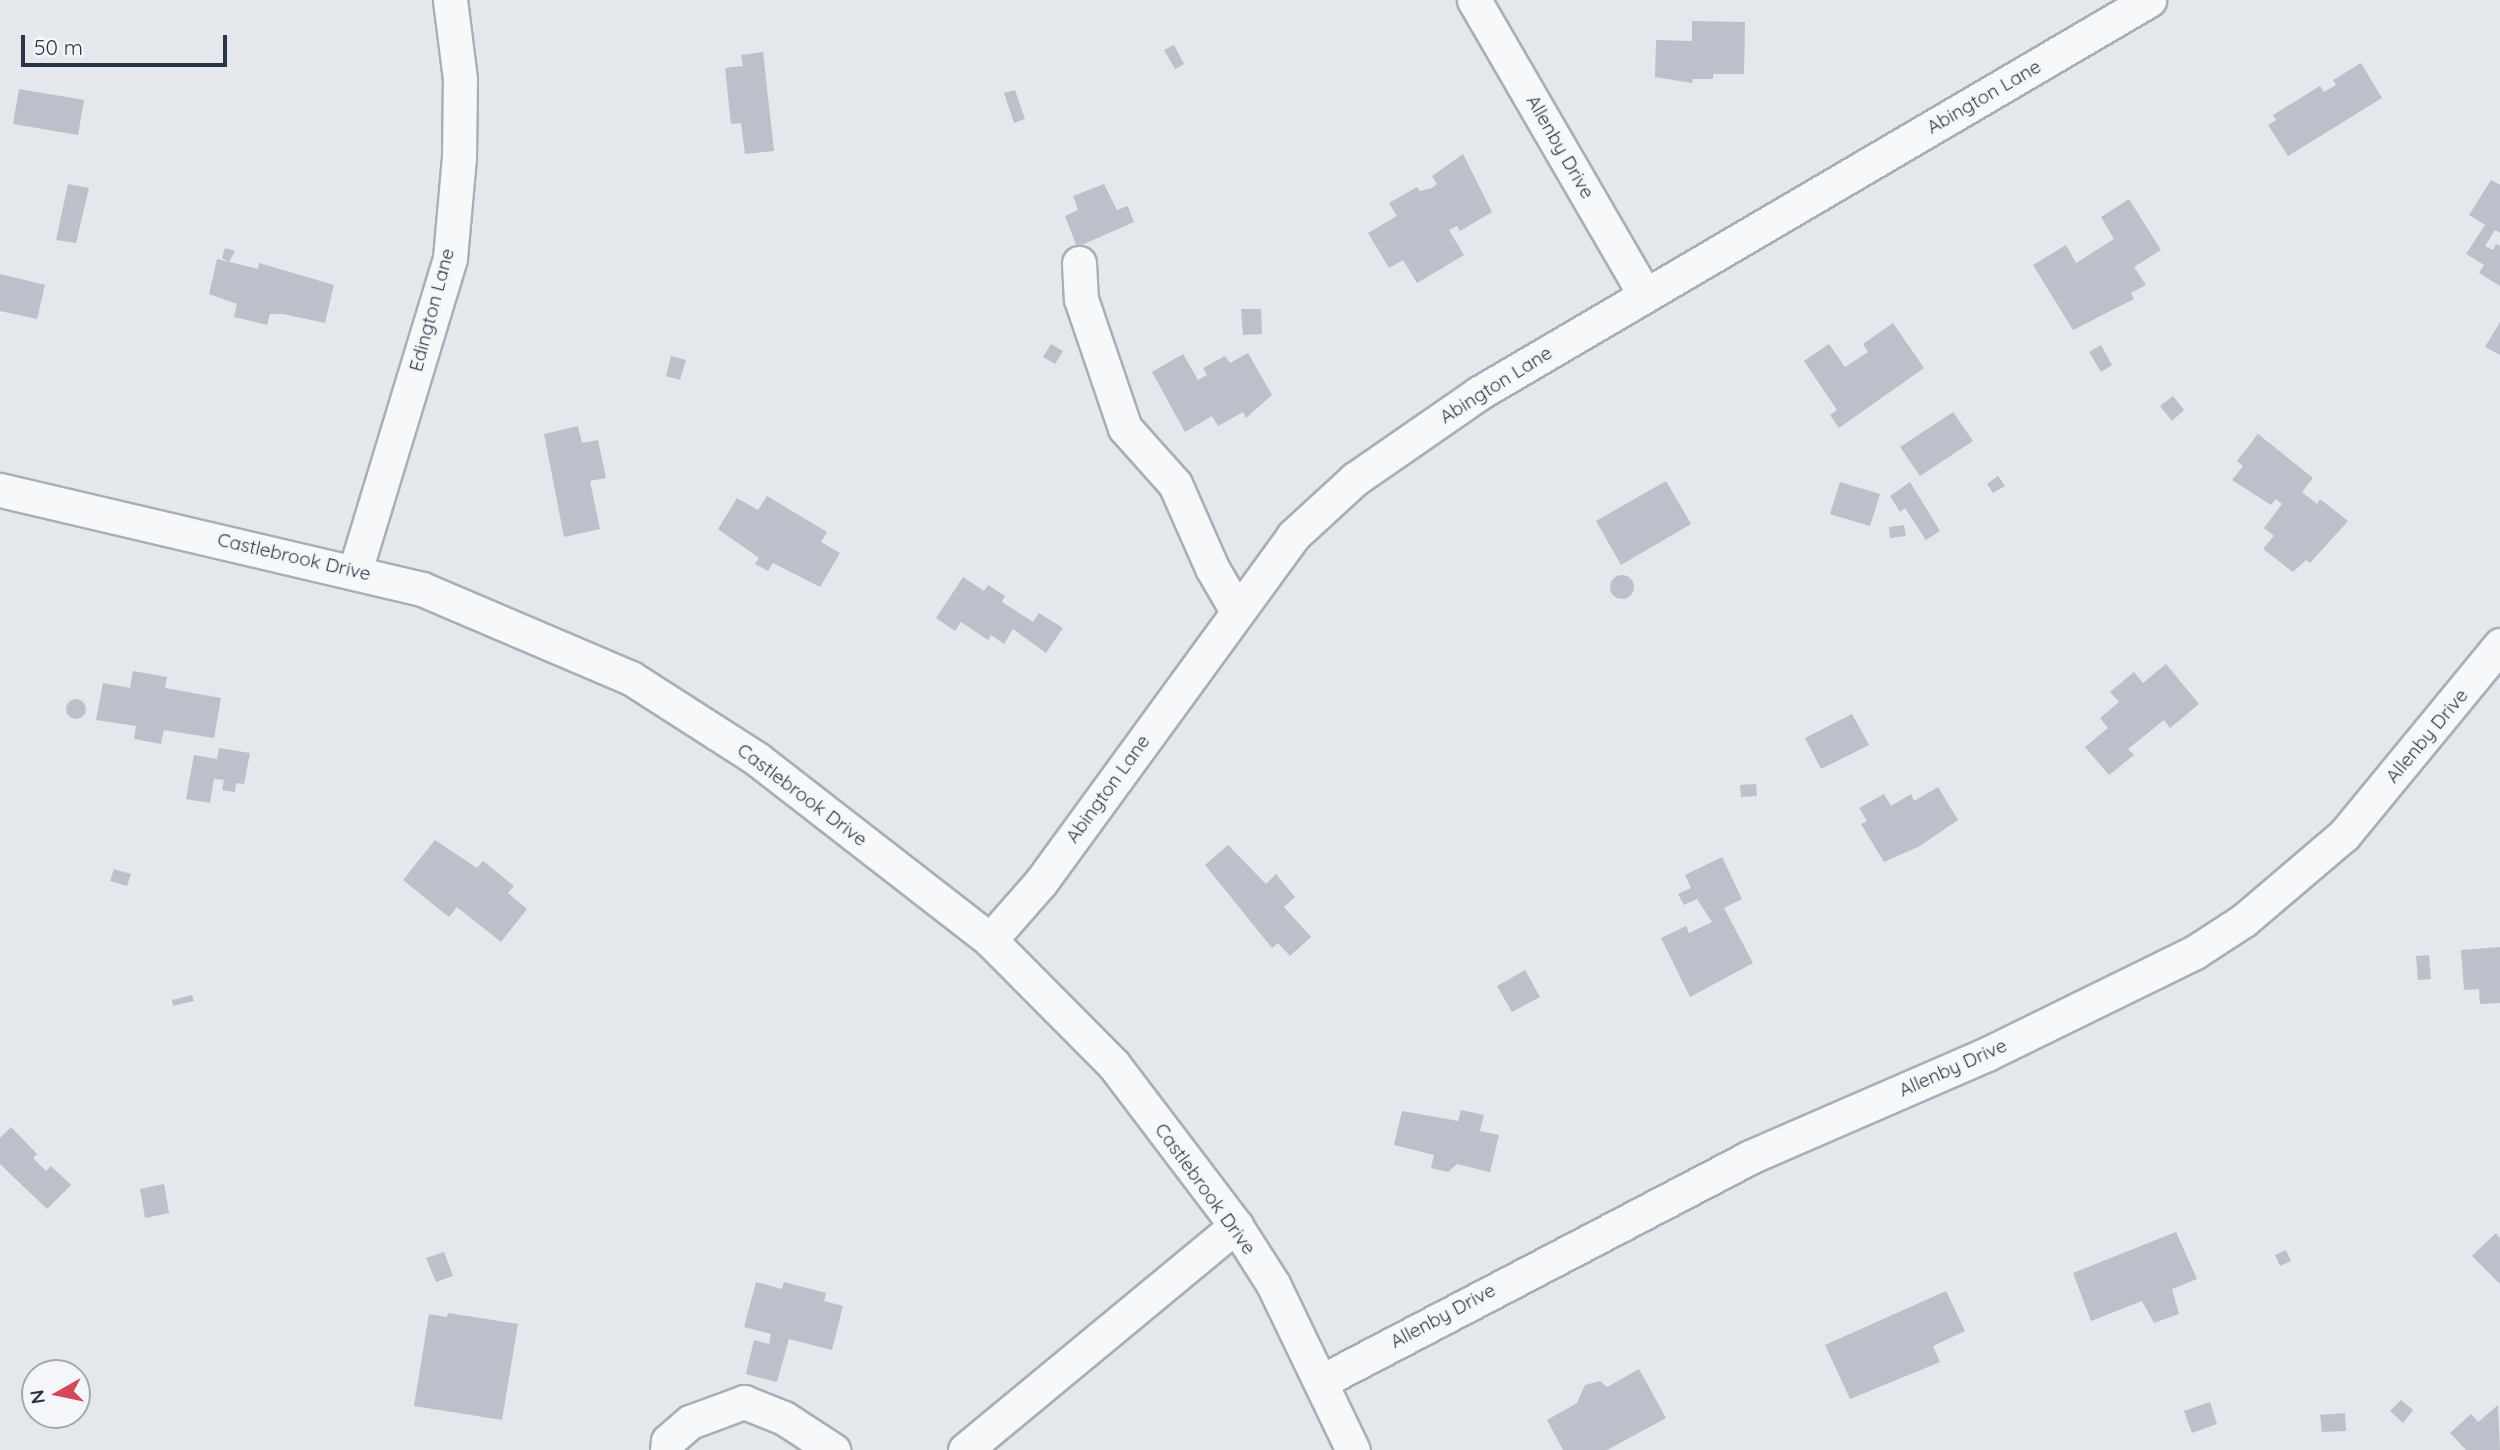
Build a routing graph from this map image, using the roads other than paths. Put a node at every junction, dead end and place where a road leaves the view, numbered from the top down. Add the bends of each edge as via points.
1 (450, 0) edge
2 (1474, 0) edge
3 (2149, 0) edge
4 (1079, 263) dead end
5 (1644, 295) junction
6 (0, 490) edge
7 (355, 571) junction
8 (1236, 609) junction
9 (2500, 645) edge
10 (990, 940) junction
11 (1236, 1226) junction
12 (1322, 1381) junction
13 (667, 1450) edge
14 (833, 1450) edge
15 (965, 1450) edge
16 (1353, 1450) edge

1 - 7 street, Edington Lane via 460,93 450,258
2 - 5 street, Allenby Drive
3 - 5 street, Abington Lane
4 - 8 street via 1081,299 1125,428 1175,484 1212,568
5 - 8 street, Abington Lane via 1479,393 1355,478 1293,537
6 - 7 street, Castlebrook Drive
7 - 10 street, Castlebrook Drive via 422,589 631,678 757,759
8 - 10 street, Abington Lane via 1041,882
9 - 12 street, Allenby Drive via 2344,835 2244,920 2195,952 1987,1054 1750,1157
10 - 11 street, Castlebrook Drive via 1114,1065
11 - 12 street, Castlebrook Drive via 1273,1284
11 - 15 street
12 - 16 street, Castlebrook Drive
13 - 14 street via 668,1441 690,1422 744,1402 784,1418

